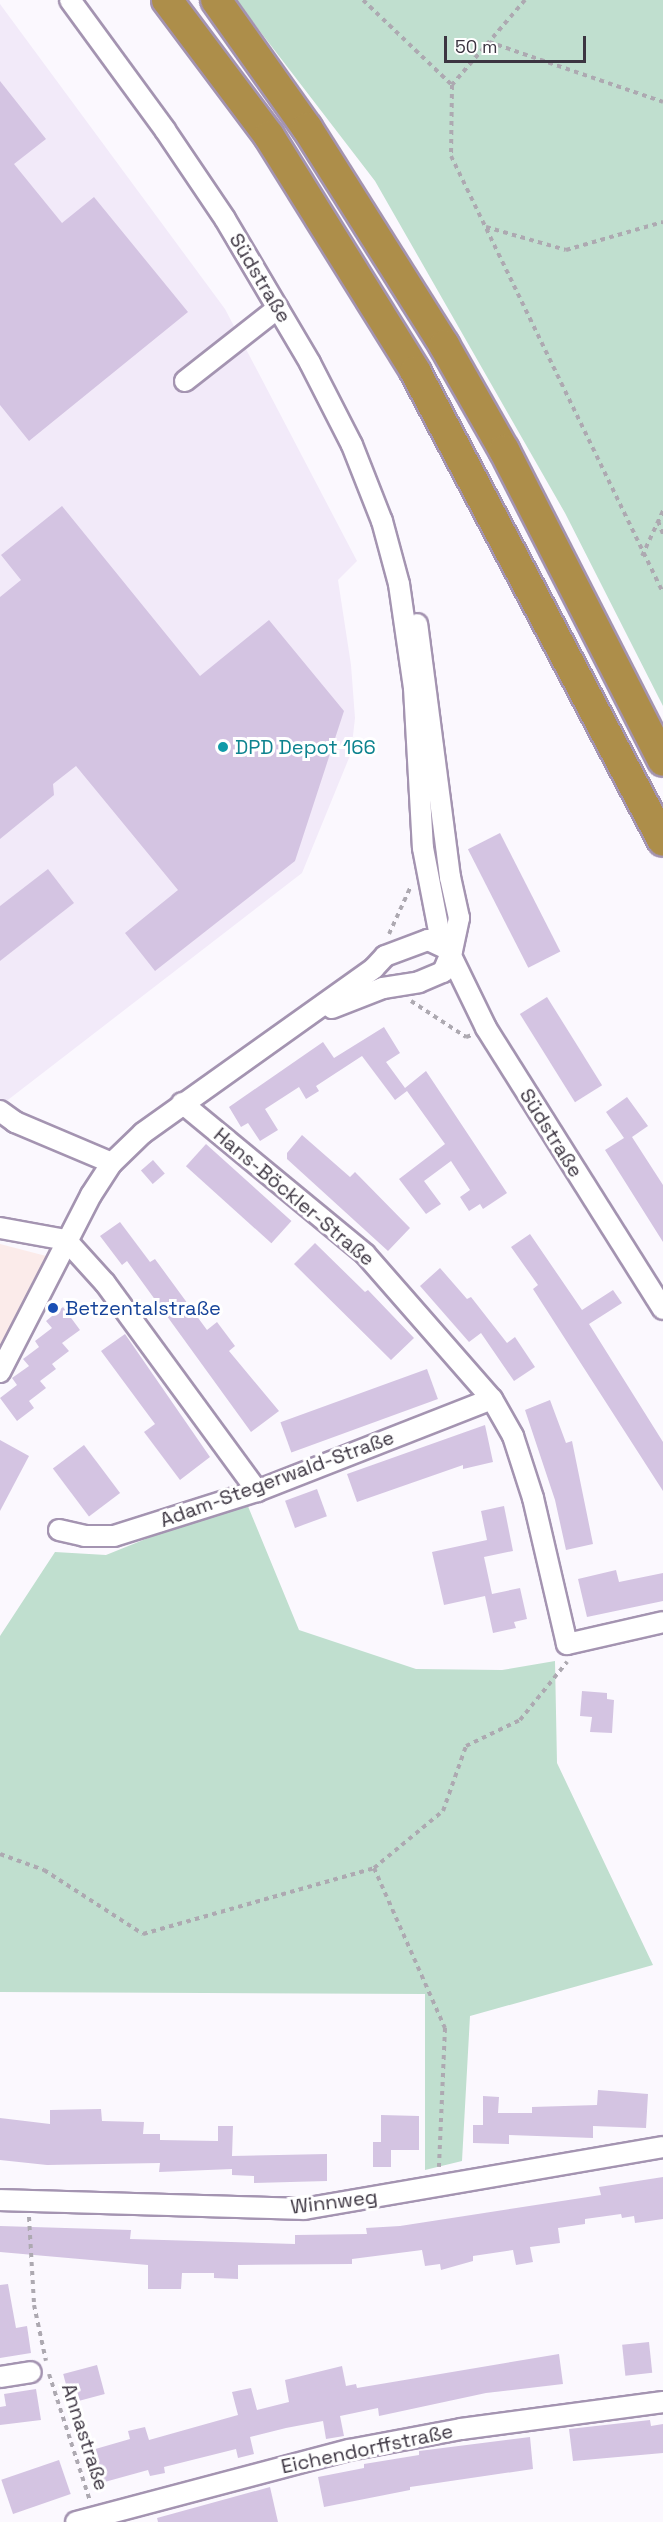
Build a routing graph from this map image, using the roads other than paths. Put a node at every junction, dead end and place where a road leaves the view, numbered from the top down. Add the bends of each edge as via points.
1 (70, 0) edge
2 (167, 0) edge
3 (216, 0) edge
4 (278, 308) junction
5 (185, 381) dead end
6 (663, 761) edge
7 (663, 841) edge
8 (452, 951) junction
9 (301, 1020) junction
10 (183, 1103) junction
11 (0, 1111) edge
12 (112, 1163) junction
13 (0, 1228) edge
14 (66, 1240) junction
15 (663, 1309) edge
16 (1, 1369) edge
17 (492, 1399) junction
18 (257, 1491) junction
19 (59, 1530) dead end
20 (663, 1622) edge
21 (663, 2147) edge
22 (0, 2200) edge
23 (39, 2370) road end
24 (0, 2377) edge
25 (663, 2402) edge
26 (76, 2522) edge

1 - 4 street, Südstraße via 165,130
2 - 7 highway via 269,136 415,371
3 - 6 highway via 307,128 444,345 504,450
4 - 5 street
4 - 8 street, Südstraße via 351,445 382,521 399,584 416,618 450,877 459,918
8 - 9 street via 443,972 419,982 383,988
8 - 9 street via 428,940 409,944 385,956
8 - 15 street, Südstraße via 486,1028
9 - 10 street
10 - 12 street
10 - 17 street, Hans-Böckler-Straße via 365,1254
11 - 12 street via 15,1122
12 - 14 street
13 - 14 street
14 - 16 street
14 - 18 street via 105,1283
17 - 18 street, Adam-Stegerwald-Straße
17 - 20 street, Hans-Böckler-Straße via 513,1436 575,1643
18 - 19 street, Adam-Stegerwald-Straße via 114,1536 84,1536
21 - 22 street, Winnweg via 304,2209
23 - 24 street
25 - 26 street, Eichendorffstraße via 461,2429 349,2450

